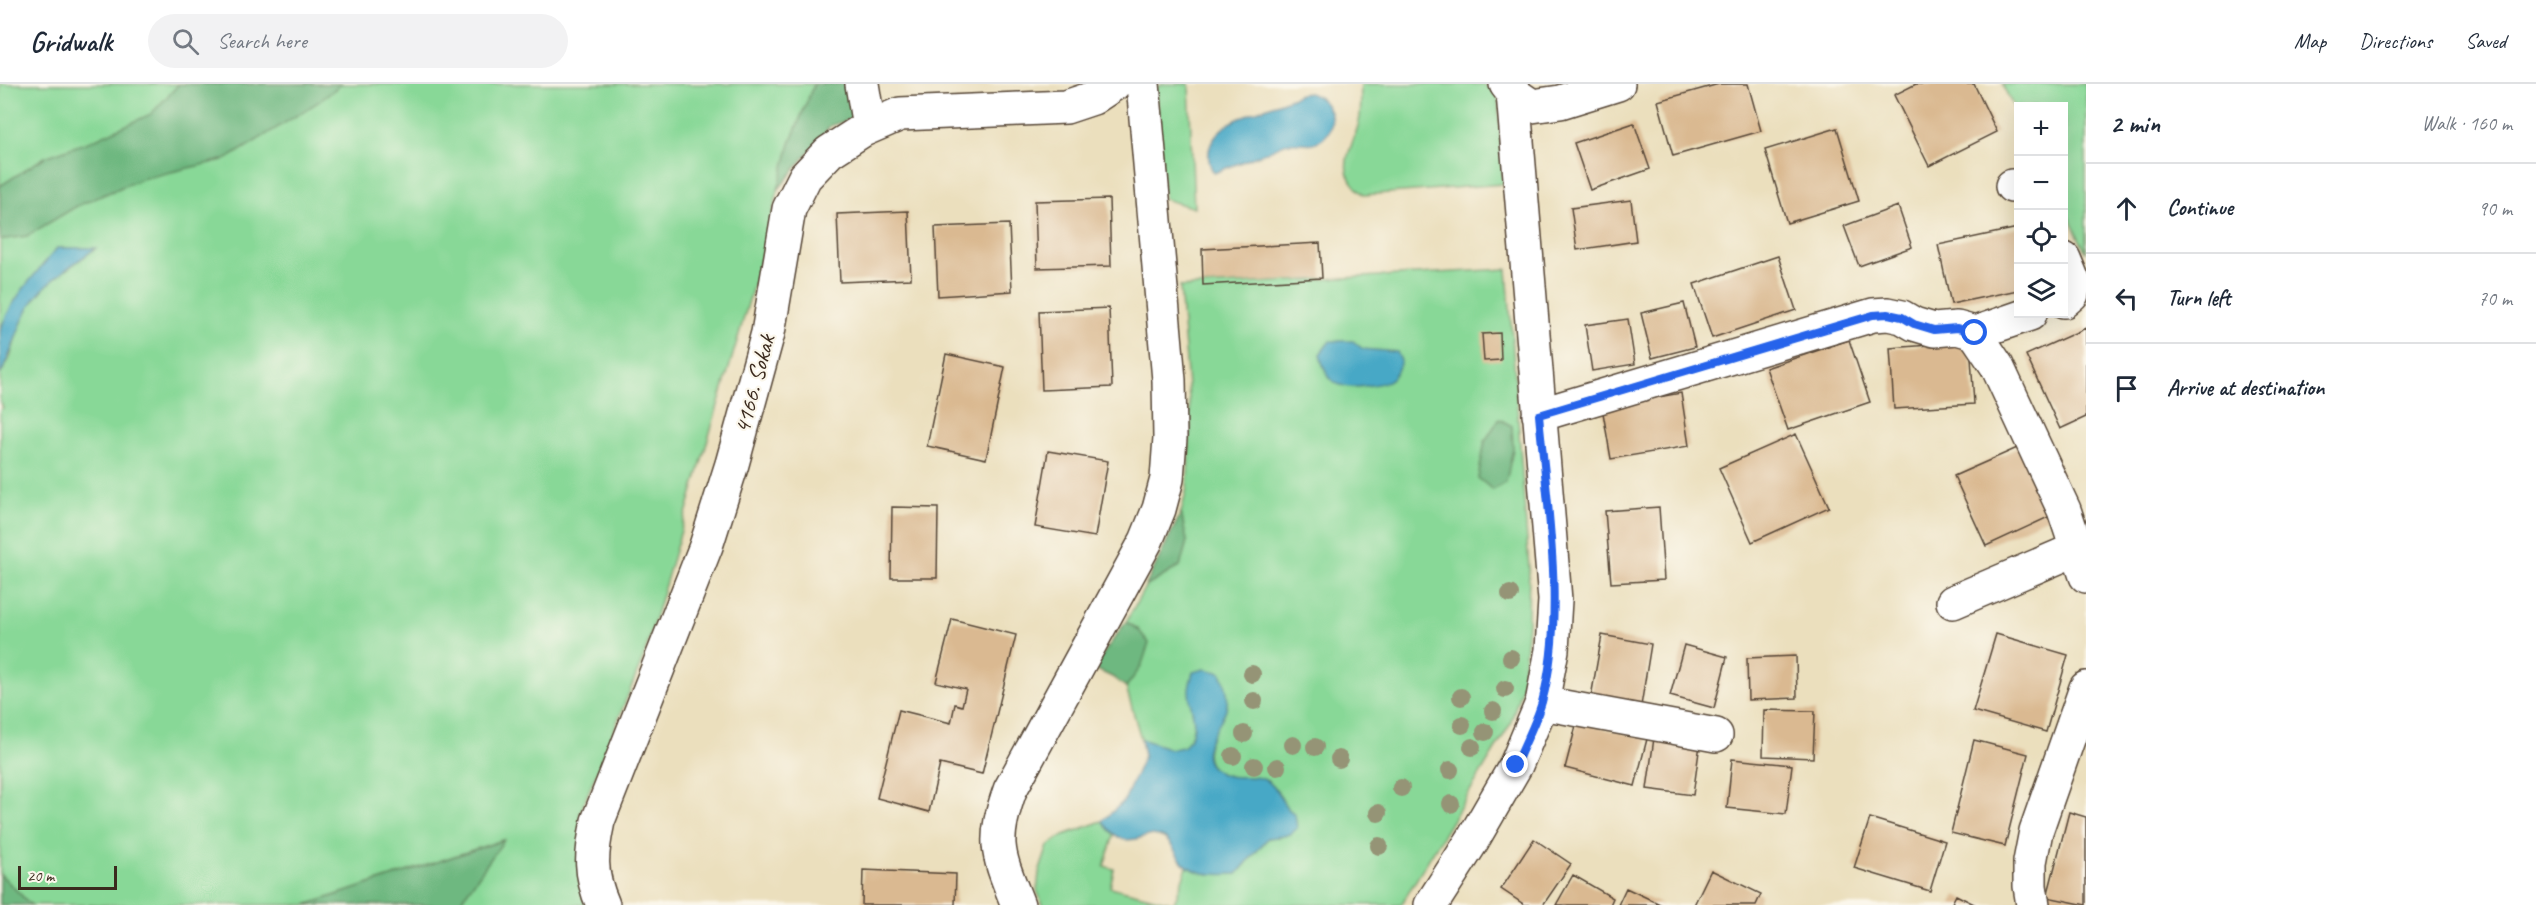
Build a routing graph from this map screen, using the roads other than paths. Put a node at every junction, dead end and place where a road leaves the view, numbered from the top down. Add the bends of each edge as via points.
1 (862, 84) edge
2 (1114, 84) edge
3 (1143, 84) edge
4 (1618, 84) edge
5 (1510, 89) edge
6 (869, 127) junction
7 (2068, 269) edge
8 (2068, 298) edge
9 (2018, 318) edge
10 (1975, 333) junction
11 (1539, 415) junction
12 (2082, 562) edge
13 (1953, 602) dead end
14 (2086, 688) edge
15 (1542, 703) junction
16 (1716, 735) dead end
17 (1444, 900) edge
18 (603, 905) edge
19 (1018, 905) edge
20 (2033, 905) edge

1 - 6 street
2 - 6 street, 4166. Sokak via 1093,98 1066,107 900,114
3 - 19 street via 1169,380 1167,479 1146,541 1010,790 998,833 999,854
4 - 5 street via 1560,102 1532,106
5 - 11 street
6 - 18 street, 4166. Sokak via 829,152 804,177 789,209 768,333 732,464 705,546 598,821 591,856 594,885
7 - 8 street via 2074,283
9 - 10 street
10 - 11 street via 1957,328 1934,330 1902,317 1873,315
10 - 12 street via 1997,366 2064,510
11 - 15 street via 1555,600 1552,650
12 - 13 street
14 - 20 street via 2036,831 2030,862
15 - 16 street
15 - 17 street via 1516,765

